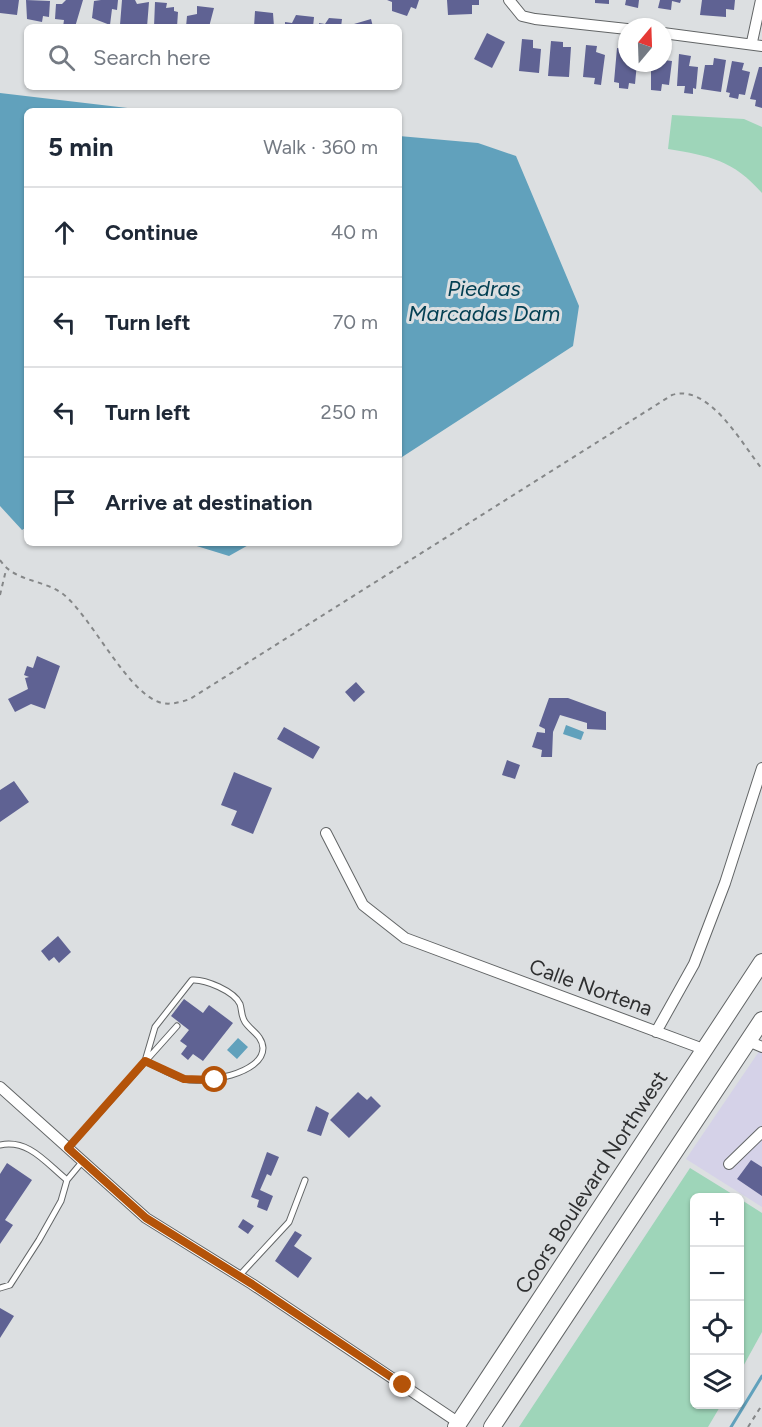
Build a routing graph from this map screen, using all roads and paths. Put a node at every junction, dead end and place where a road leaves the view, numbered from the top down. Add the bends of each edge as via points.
1 (760, 0) edge
2 (511, 3) edge
3 (618, 28) edge
4 (672, 34) edge
5 (757, 44) edge
6 (762, 469) edge
7 (0, 560) edge
8 (6, 570) junction
9 (0, 595) edge
10 (762, 768) edge
11 (326, 833) dead end
12 (762, 962) edge
13 (762, 1020) edge
14 (177, 1026) dead end
15 (656, 1032) junction
16 (755, 1044) edge
17 (706, 1050) junction
18 (145, 1061) junction
19 (0, 1087) edge
20 (760, 1138) edge
21 (0, 1145) edge
22 (68, 1148) junction
23 (82, 1161) junction
24 (729, 1164) dead end
25 (67, 1180) junction
26 (305, 1180) dead end
27 (239, 1276) junction
28 (0, 1288) edge
29 (762, 1405) edge
30 (459, 1426) edge
31 (492, 1427) edge
32 (748, 1427) edge

1 - 5 street
2 - 3 street via 522,16
4 - 5 street
6 - 8 path via 707,401 682,392 672,395 189,699 176,703 163,704 152,699 136,684 61,592
7 - 8 path
8 - 9 path
10 - 15 street, Calle Nortena via 694,964
11 - 15 street, Calle Nortena via 363,905 405,938
12 - 17 main road, Coors Boulevard Northwest
13 - 16 main road
14 - 18 lane
15 - 17 street
16 - 31 main road
17 - 30 main road, Coors Boulevard Northwest
18 - 18 lane via 184,1079 215,1080 253,1066 263,1046 243,1020 239,1002 233,996 201,980 192,980 155,1027
18 - 22 lane
19 - 22 street
20 - 24 street
21 - 25 lane via 20,1144 32,1150
22 - 23 street
23 - 25 lane
23 - 27 street via 146,1218
25 - 28 lane via 51,1221 10,1285
26 - 27 lane via 289,1222
27 - 30 street
29 - 32 path

